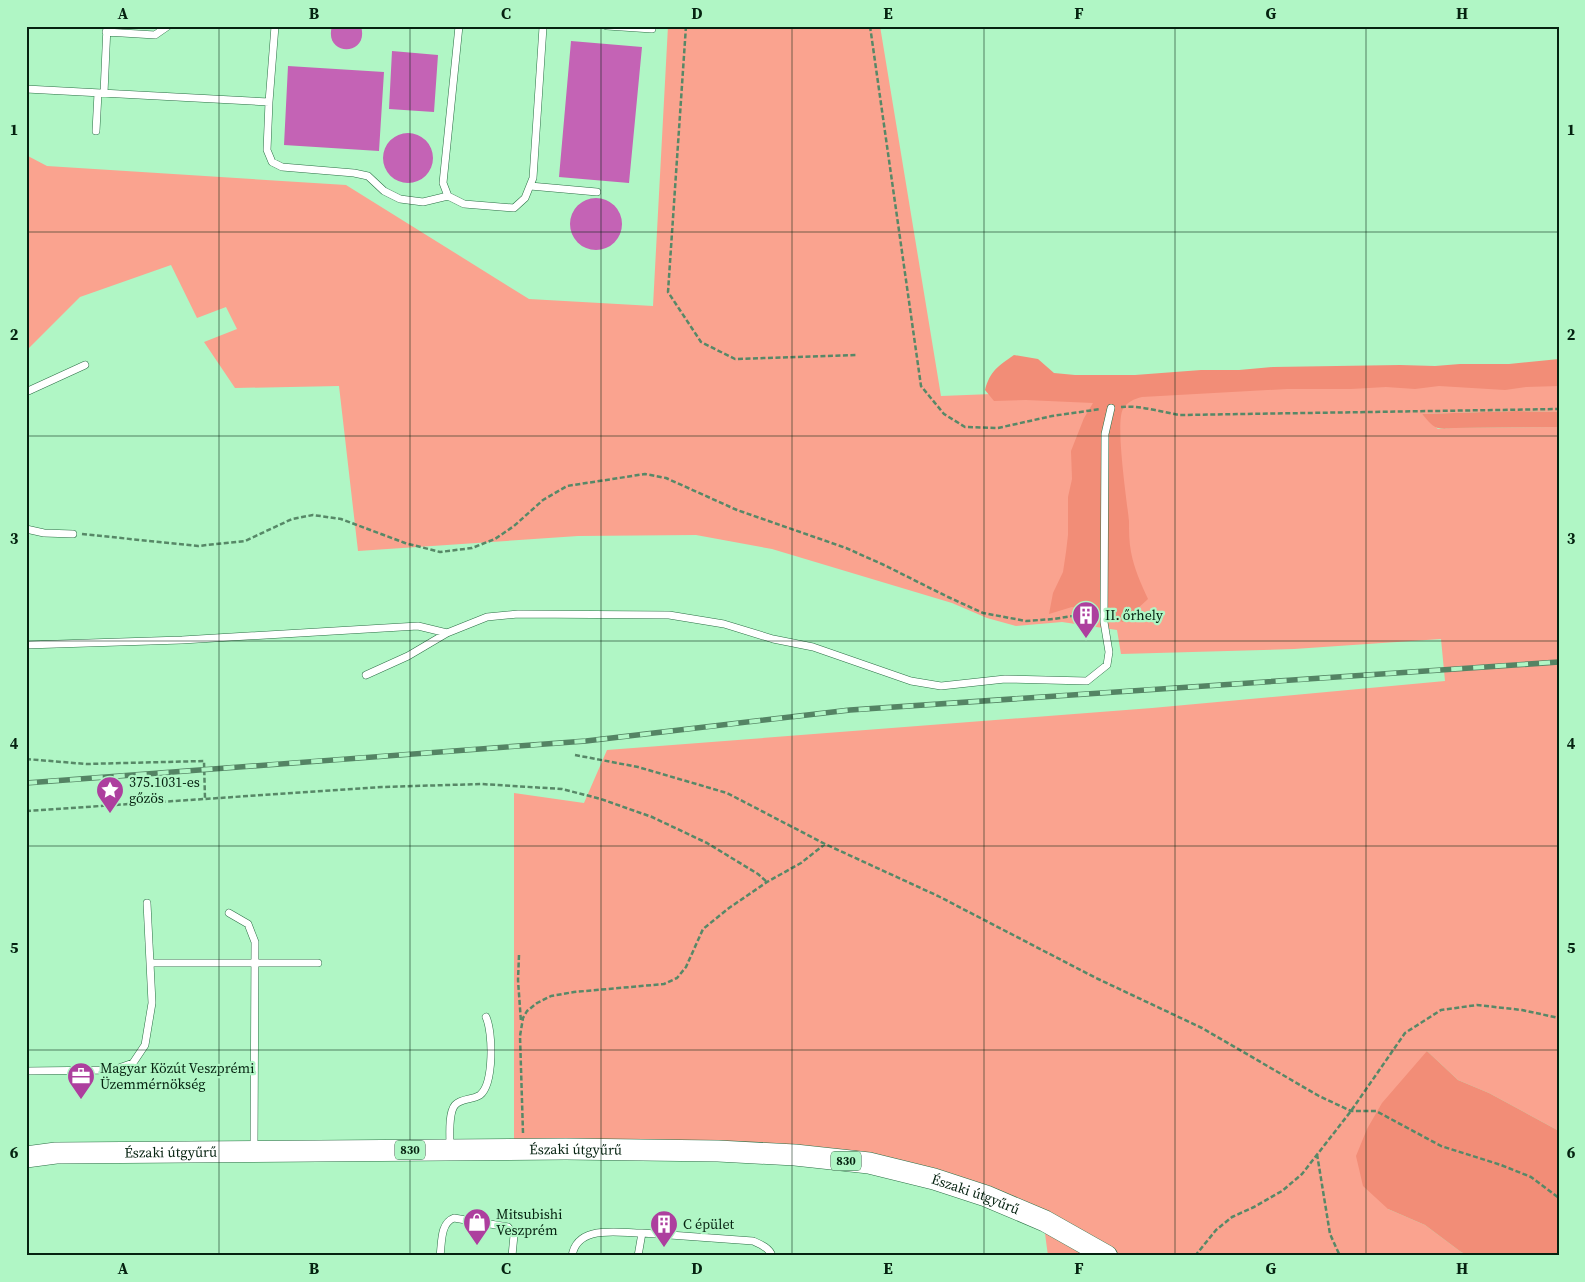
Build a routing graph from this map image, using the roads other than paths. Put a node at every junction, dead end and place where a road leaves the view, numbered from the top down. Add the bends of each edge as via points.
1 (168, 26) edge
2 (275, 26) edge
3 (459, 26) edge
4 (607, 26) edge
5 (543, 27) edge
6 (106, 29) edge
7 (652, 29) dead end
8 (26, 89) edge
9 (101, 93) junction
10 (269, 102) junction
11 (96, 131) dead end
12 (530, 186) junction
13 (597, 192) dead end
14 (448, 196) junction
15 (85, 365) dead end
16 (26, 392) edge
17 (1111, 408) road end
18 (26, 529) edge
19 (73, 534) road end
20 (446, 632) junction
21 (26, 645) edge
22 (366, 675) dead end
23 (147, 903) dead end
24 (229, 913) dead end
25 (150, 963) junction
26 (255, 963) junction
27 (318, 963) dead end
28 (486, 1017) dead end
29 (26, 1071) edge
30 (450, 1150) junction
31 (254, 1152) junction
32 (26, 1157) edge
33 (642, 1233) junction
34 (440, 1256) edge
35 (512, 1256) edge
36 (572, 1256) edge
37 (638, 1256) edge
38 (772, 1256) edge
39 (1106, 1256) edge

1 - 6 lane via 155,35
2 - 10 lane
3 - 14 lane via 443,183
4 - 7 lane
5 - 12 lane via 534,178
6 - 9 lane
8 - 9 lane
9 - 10 lane
9 - 11 lane
10 - 14 lane via 267,150 277,165 368,176 384,191 400,199 423,202
12 - 13 lane
12 - 14 lane via 526,198 514,208 464,204
15 - 16 lane
17 - 20 lane via 1105,434 1104,622 1109,652 1107,665 1087,681 1005,679 941,686 911,682 814,647 669,614 518,614 487,617
18 - 19 lane
20 - 21 lane via 418,626 182,640
20 - 22 lane via 408,656
23 - 25 lane
24 - 26 lane via 248,924 255,942
25 - 26 lane
25 - 29 lane via 151,1012 145,1045 132,1063 113,1070
26 - 27 lane
26 - 31 lane
28 - 30 lane via 490,1025 488,1085 481,1094 454,1106
30 - 31 main road, Északi útgyűrű / 830
30 - 39 main road, Északi útgyűrű / 830 via 718,1151 869,1163 986,1196 1045,1221
31 - 32 main road, Északi útgyűrű / 830 via 56,1153
33 - 36 lane via 587,1235 575,1244
33 - 37 lane
33 - 38 lane via 753,1242 762,1245
34 - 35 lane via 444,1227 454,1218 508,1227 514,1235

